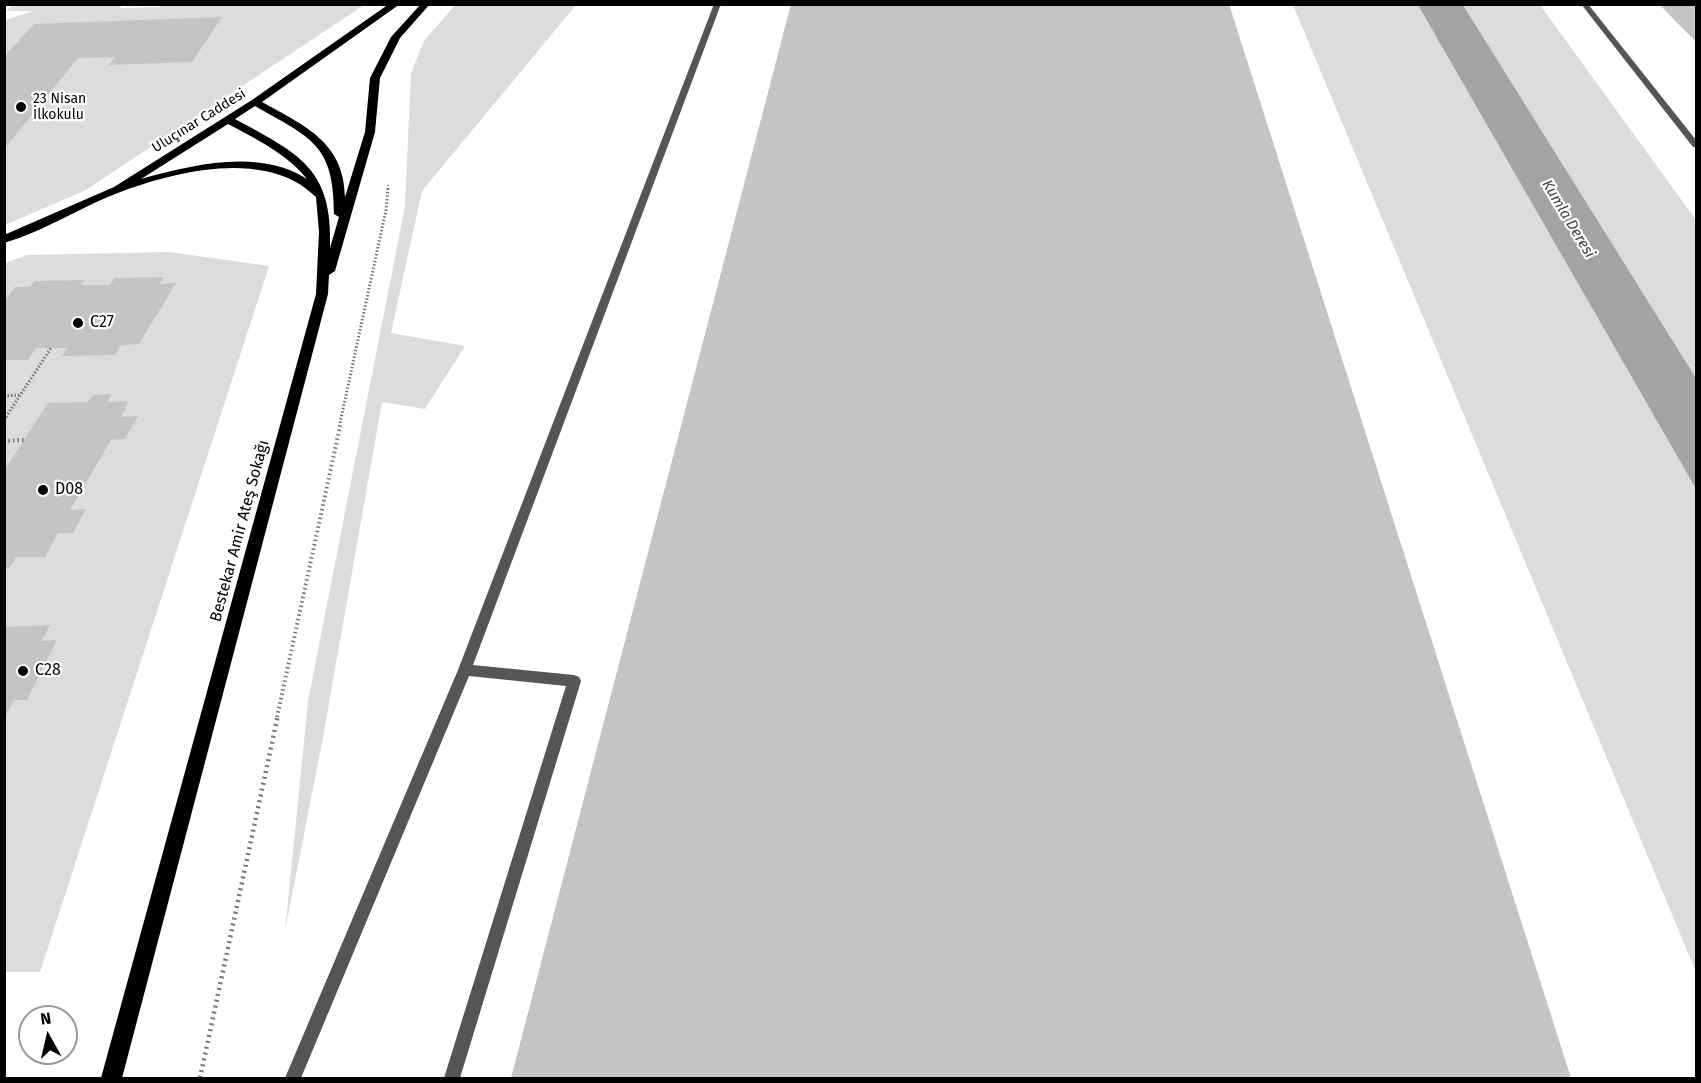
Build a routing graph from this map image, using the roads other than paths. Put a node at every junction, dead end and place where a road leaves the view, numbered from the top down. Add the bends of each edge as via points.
1 (396, 4) edge
2 (426, 4) edge
3 (718, 4) edge
4 (1584, 4) edge
5 (255, 102) junction
6 (227, 120) junction
7 (1696, 145) edge
8 (118, 189) junction
9 (321, 196) junction
10 (339, 238) junction
11 (4, 240) edge
12 (322, 294) junction
13 (465, 670) junction
14 (111, 1078) edge
15 (293, 1078) edge
16 (452, 1078) edge

1 - 5 main road, Uluçınar Caddesi
2 - 10 main road via 396,37 375,78 370,132
3 - 13 lane
4 - 7 lane
5 - 6 main road, Uluçınar Caddesi
5 - 10 main road via 321,143 330,153 341,186
6 - 8 main road, Uluçınar Caddesi
6 - 9 main road via 301,164
8 - 9 main road via 176,172 264,168 296,177
8 - 11 main road, Uluçınar Caddesi
9 - 12 main road, Bestekar Amir Ateş Sokağı via 325,232
10 - 12 main road
12 - 14 main road, Bestekar Amir Ateş Sokağı
13 - 15 lane
13 - 16 lane via 574,681

